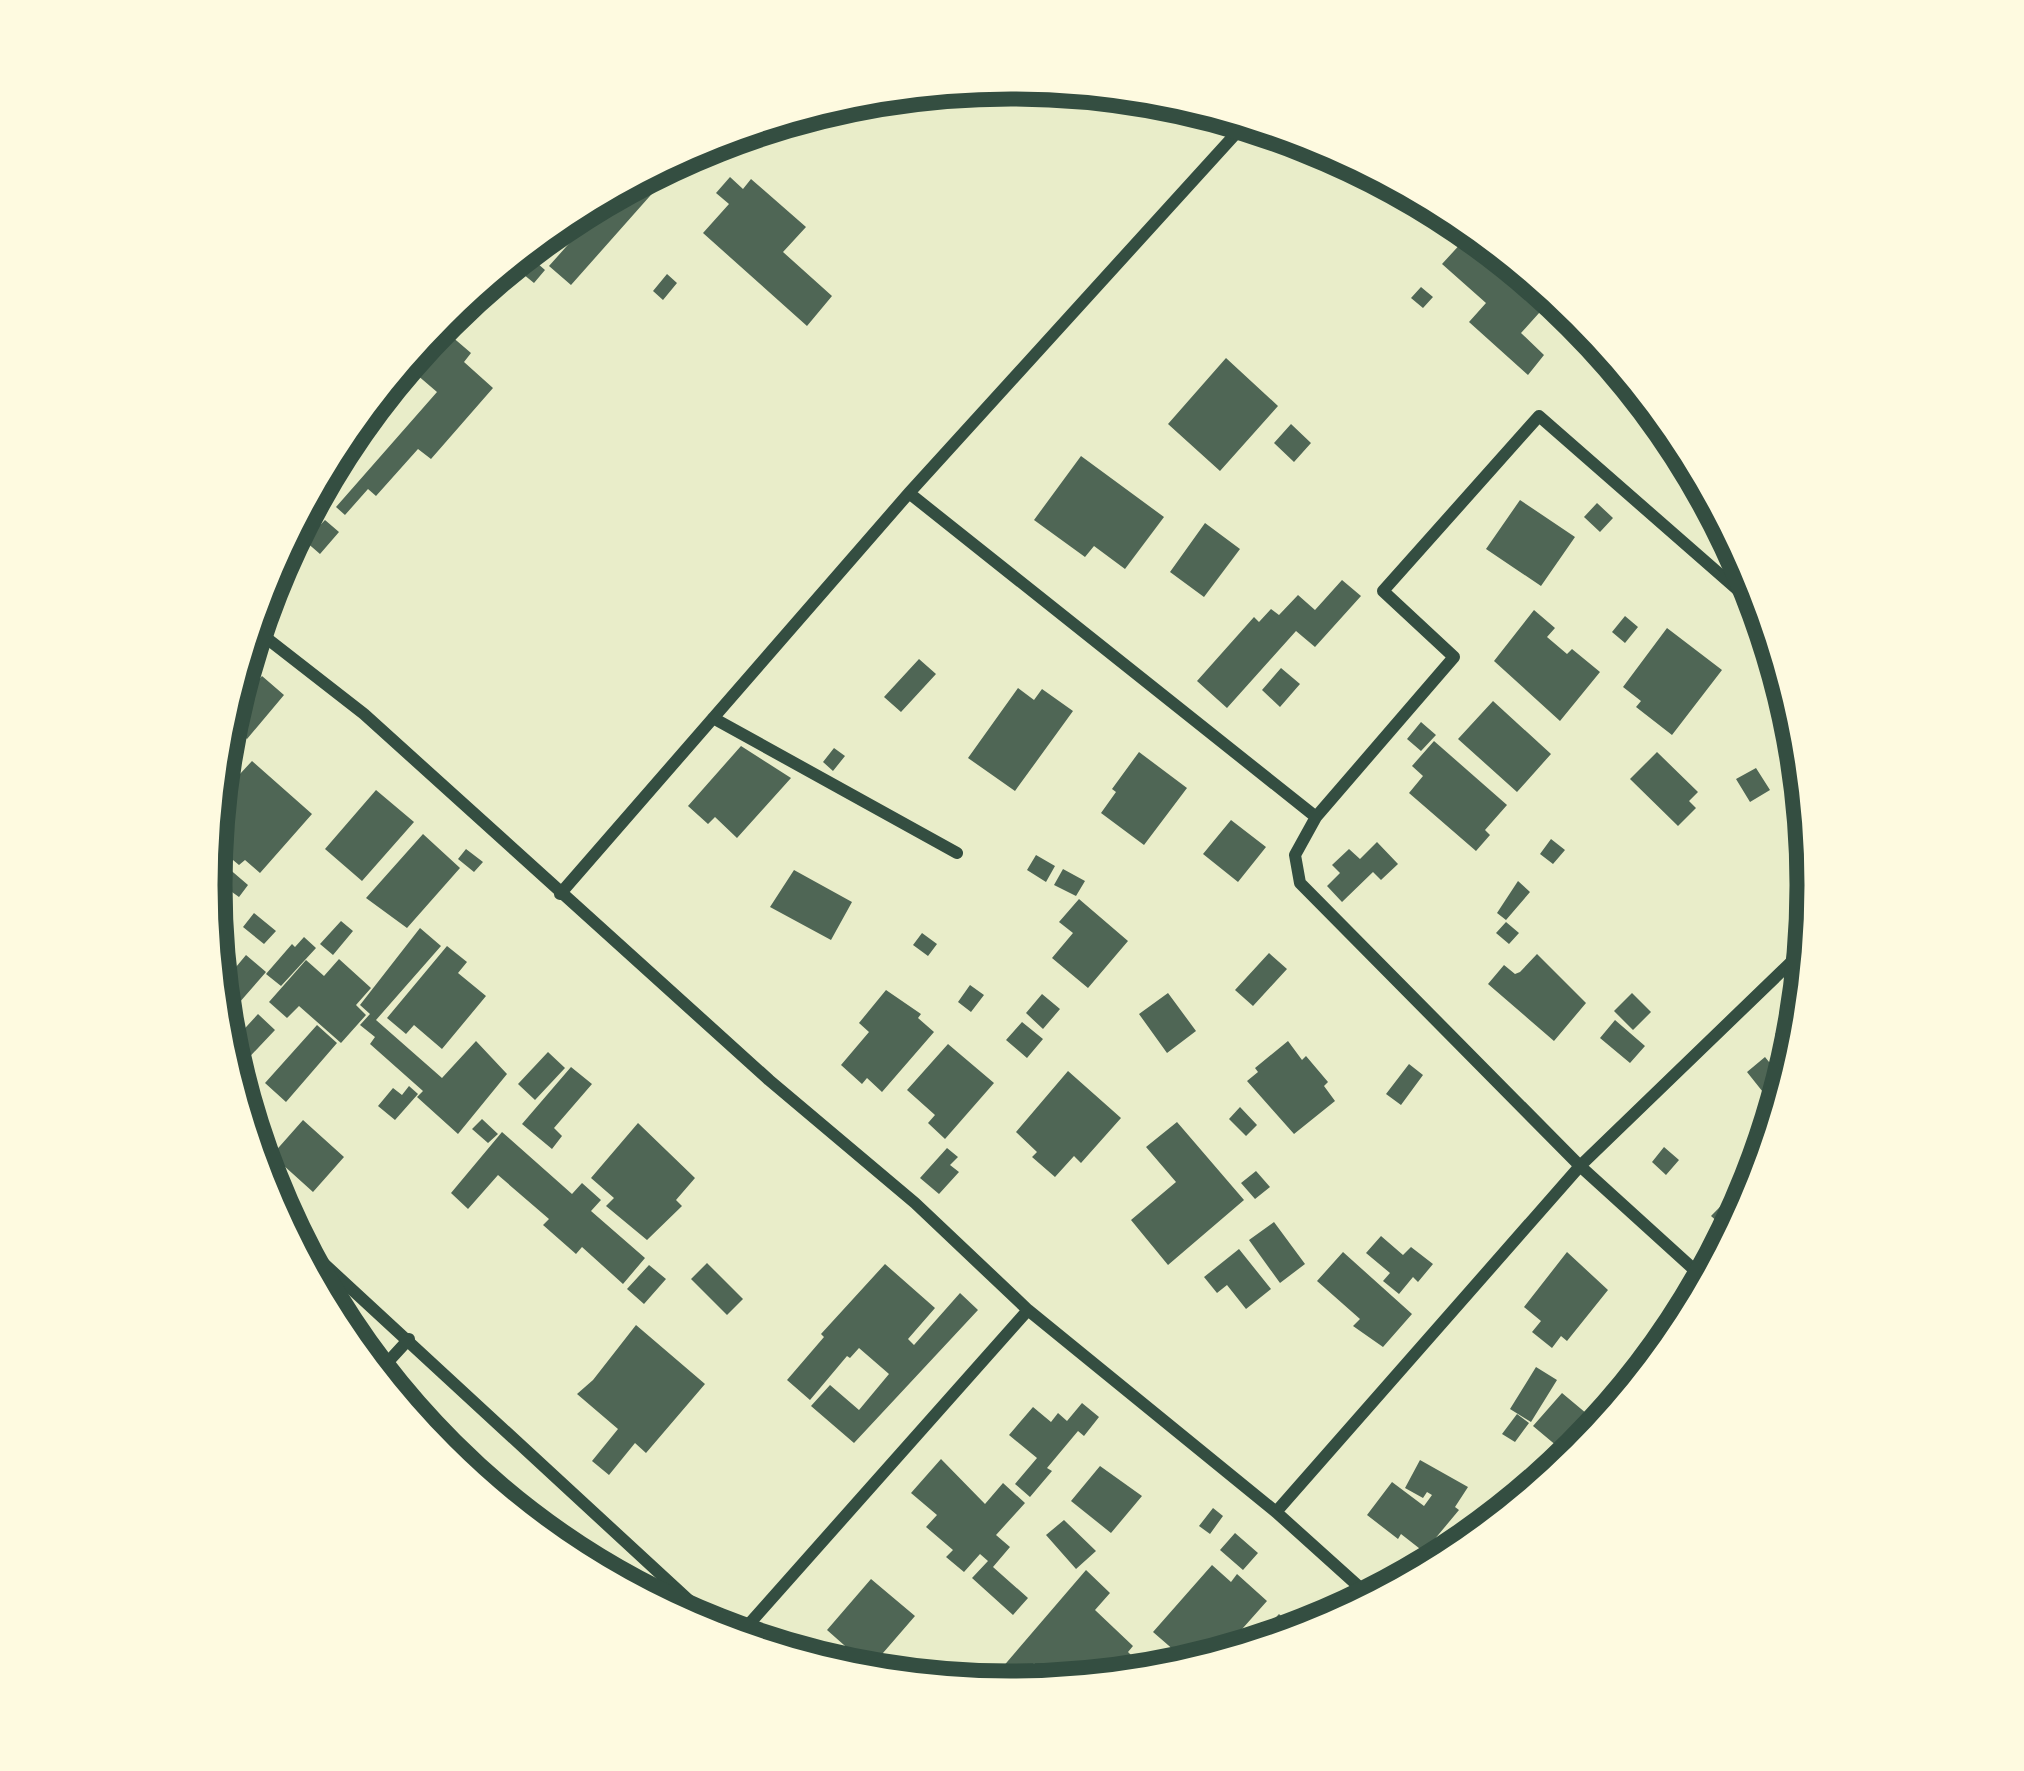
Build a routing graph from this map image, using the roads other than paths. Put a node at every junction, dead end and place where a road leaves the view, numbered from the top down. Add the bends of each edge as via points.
1 (1237, 132) edge
2 (909, 493) junction
3 (1742, 594) edge
4 (266, 637) edge
5 (713, 718) junction
6 (1316, 817) junction
7 (957, 853) dead end
8 (560, 894) junction
9 (1795, 958) edge
10 (1580, 1166) junction
11 (321, 1260) edge
12 (1697, 1271) edge
13 (1028, 1310) junction
14 (410, 1339) junction
15 (387, 1363) edge
16 (1276, 1512) junction
17 (1362, 1590) edge
18 (695, 1605) edge
19 (748, 1626) edge

1 - 2 street
2 - 5 street
2 - 6 street
3 - 6 street via 1539,416 1383,591 1454,657
4 - 8 street via 364,714
5 - 7 street
5 - 8 street
6 - 10 street via 1295,855 1300,883
8 - 13 street
9 - 10 street
10 - 12 street
10 - 16 street
11 - 14 street
13 - 16 street
13 - 19 street
14 - 15 street
14 - 18 street
16 - 17 street

